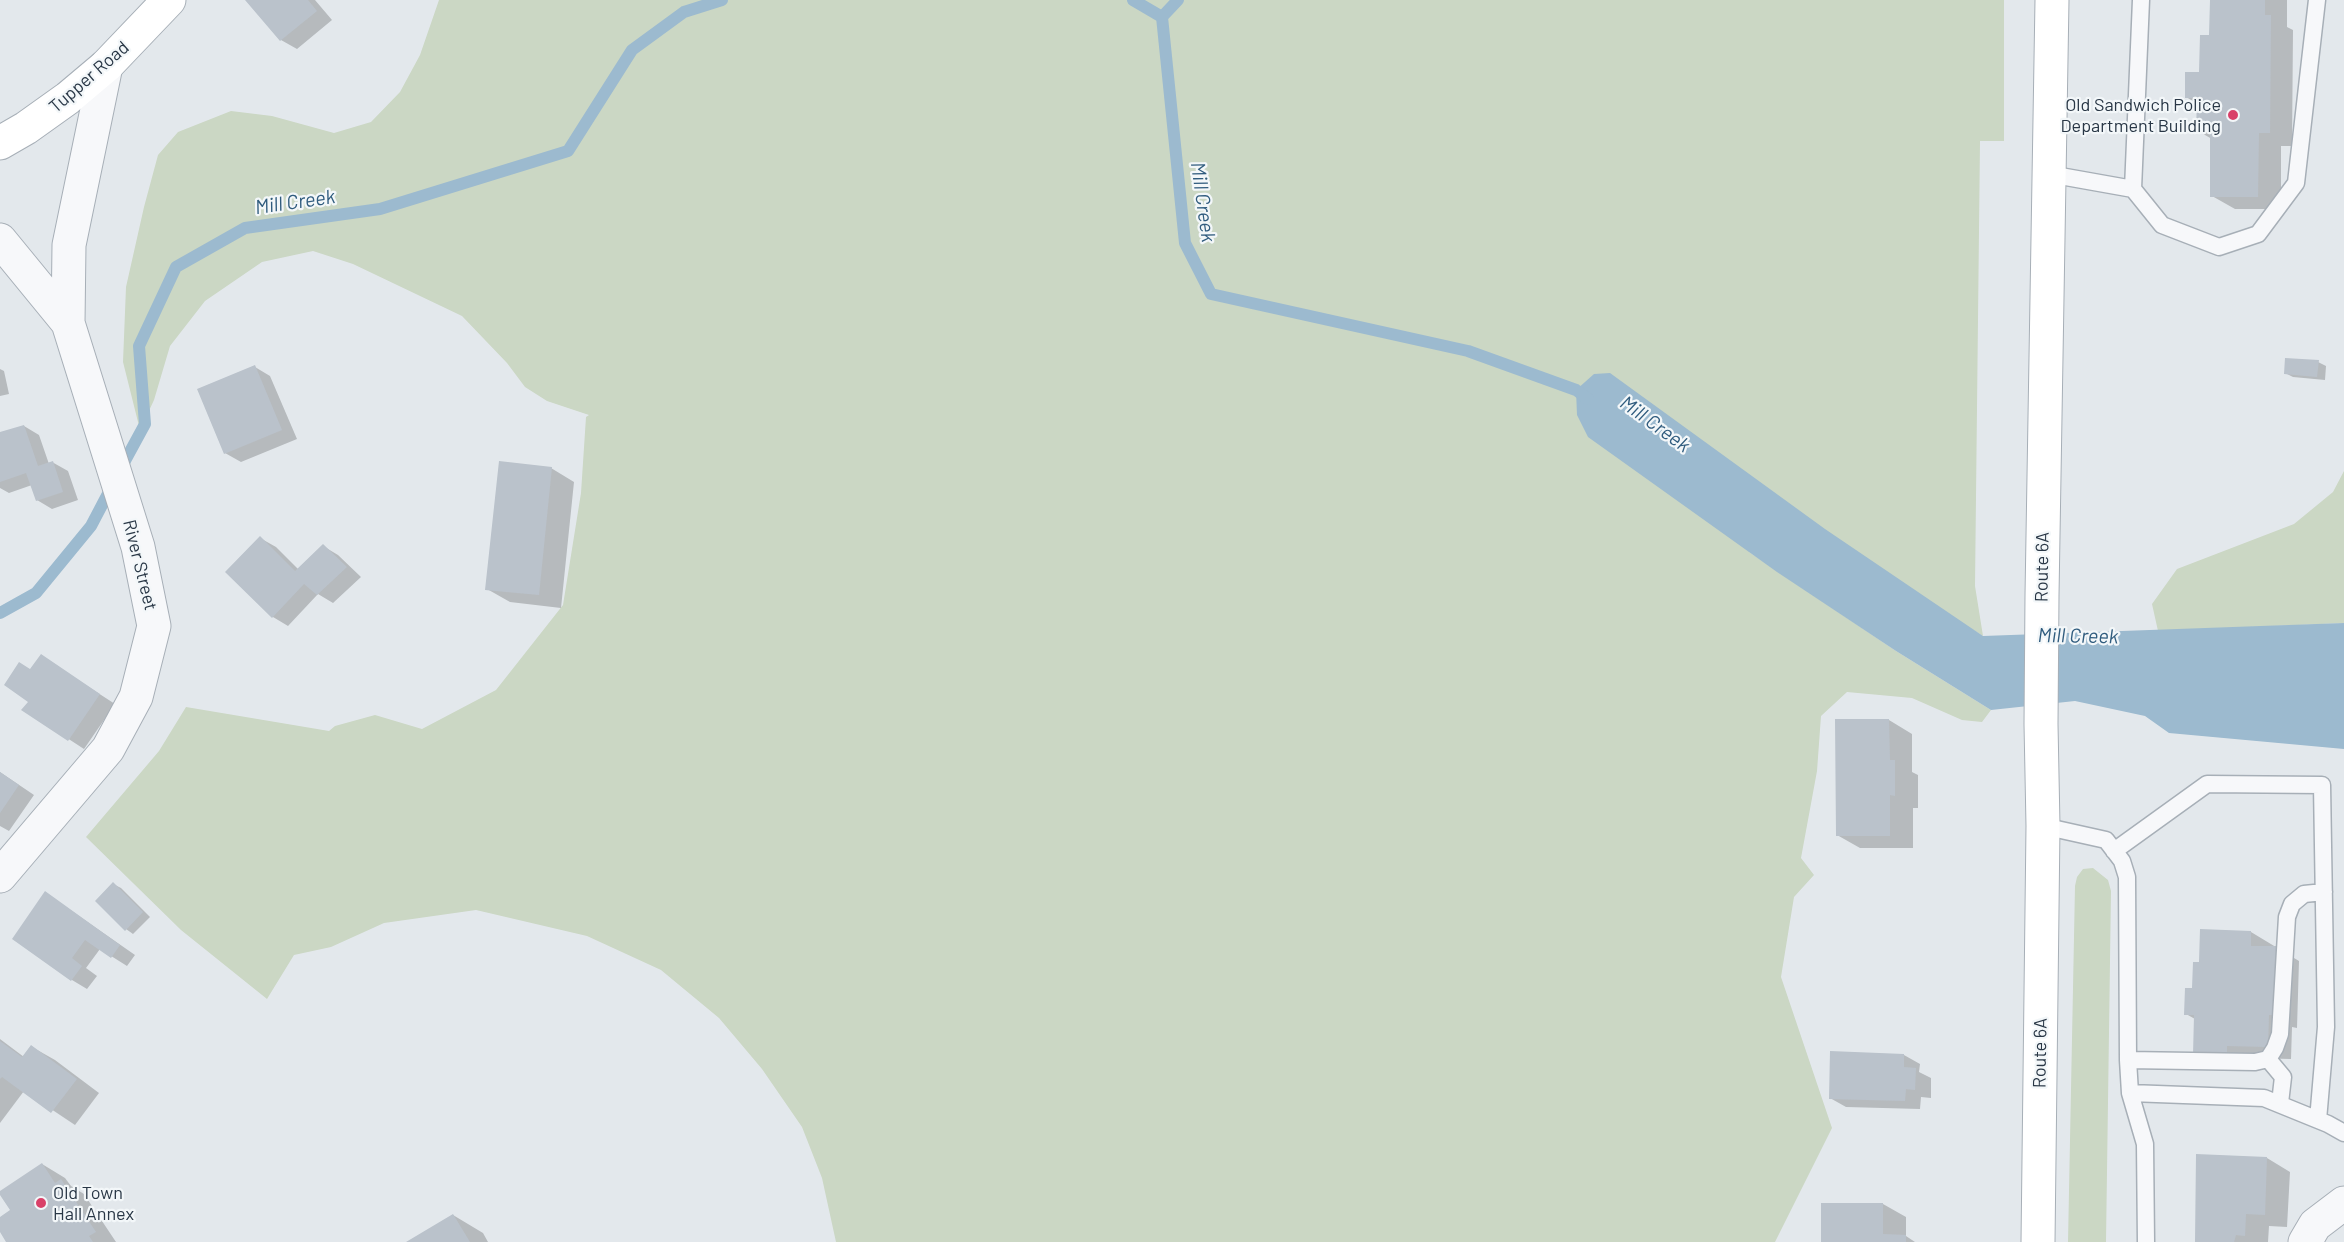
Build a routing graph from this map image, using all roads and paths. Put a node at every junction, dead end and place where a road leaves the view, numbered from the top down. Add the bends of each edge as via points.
1 (169, 0) edge
2 (2052, 0) edge
3 (2141, 0) edge
4 (2317, 0) edge
5 (106, 66) junction
6 (0, 143) edge
7 (2049, 174) junction
8 (2133, 189) junction
9 (0, 240) edge
10 (68, 323) junction
11 (2043, 826) junction
12 (2115, 851) junction
13 (0, 876) edge
14 (2324, 892) junction
15 (2268, 1059) junction
16 (2128, 1060) junction
17 (2130, 1093) junction
18 (2280, 1103) junction
19 (2318, 1120) junction
20 (2344, 1133) edge
21 (2344, 1203) edge
22 (2038, 1242) edge
23 (2146, 1242) edge
24 (2305, 1242) edge

1 - 5 main road, Tupper Road
2 - 7 main road, Route 6A
3 - 8 lane
4 - 8 lane via 2296,183 2258,234 2219,248 2162,225
5 - 6 main road, Tupper Road via 60,104
5 - 10 street, River Street via 69,245
7 - 8 lane
7 - 11 main road, Route 6A via 2042,595
9 - 10 street, River Street
10 - 13 street, River Street via 138,547 154,626 136,697 108,749
11 - 12 lane via 2106,840
11 - 22 main road, Route 6A
12 - 14 lane via 2207,784 2322,785
12 - 16 lane via 2127,877
14 - 15 lane via 2304,894 2292,904 2287,917 2280,1034
14 - 19 lane via 2326,1027
15 - 16 lane
15 - 18 lane via 2283,1077
16 - 17 lane
17 - 18 lane via 2264,1098
17 - 23 lane via 2145,1144
18 - 19 lane
19 - 20 lane
21 - 24 street via 2315,1224

